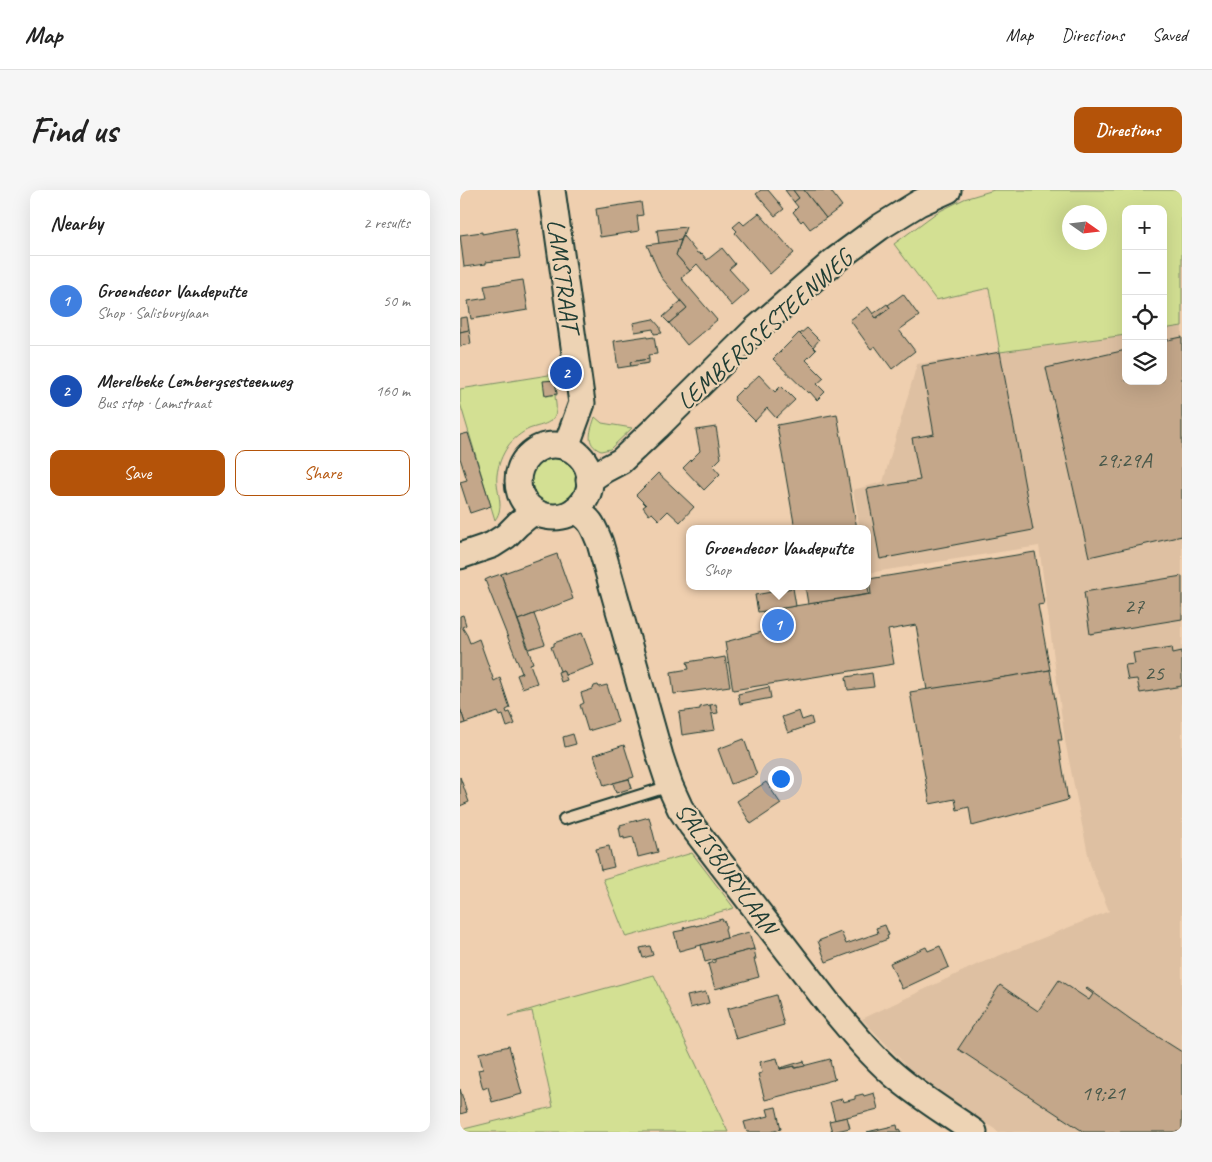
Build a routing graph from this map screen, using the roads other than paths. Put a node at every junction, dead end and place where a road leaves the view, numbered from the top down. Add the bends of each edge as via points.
1 (552, 190) edge
2 (948, 190) edge
3 (566, 447) junction
4 (590, 480) junction
5 (575, 510) junction
6 (534, 511) junction
7 (460, 556) edge
8 (670, 786) junction
9 (564, 820) dead end
10 (974, 1132) edge

1 - 3 street, LAMSTRAAT via 582,403
2 - 4 street, LEMBERGSESTEENWEG via 880,227 834,261 756,330 621,461
3 - 4 street via 586,466
3 - 6 street via 554,445 533,452 519,471 520,494
4 - 5 street via 583,502
5 - 6 street via 555,517
5 - 8 street, SALISBURYLAAN via 586,517 600,543
6 - 7 street via 492,545
8 - 9 lane
8 - 10 street, SALISBURYLAAN via 692,826 851,1031 893,1074

